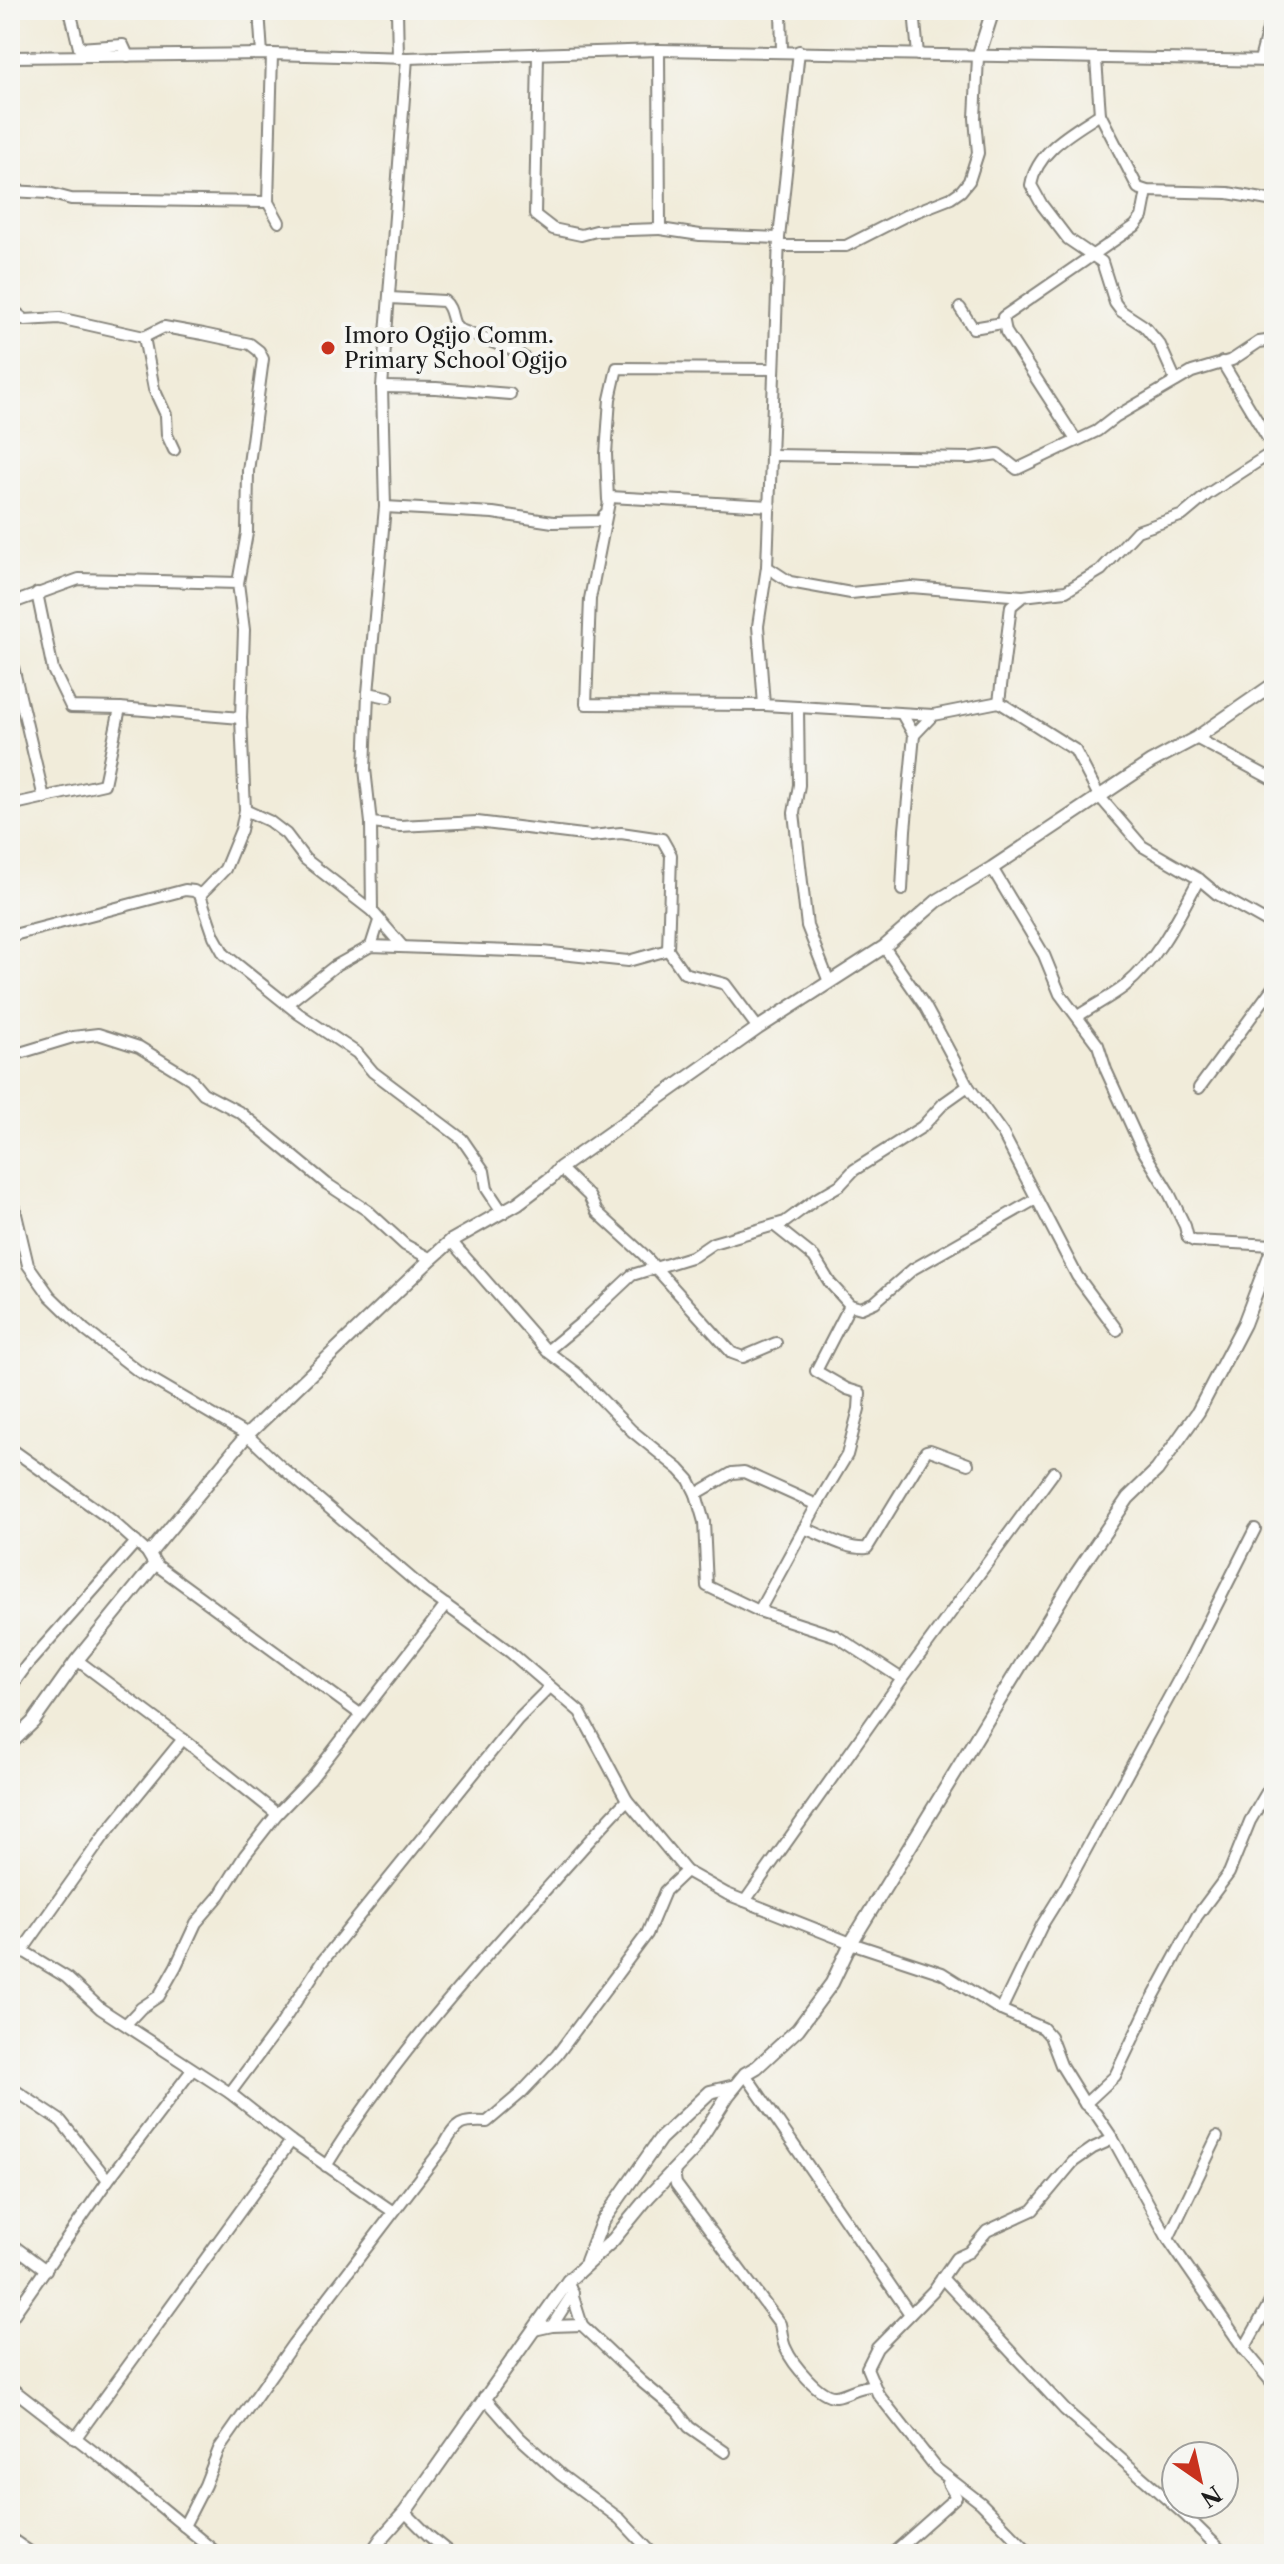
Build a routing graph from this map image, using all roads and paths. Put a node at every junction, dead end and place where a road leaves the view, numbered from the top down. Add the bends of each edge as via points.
1 (70, 10) edge
2 (259, 10) edge
3 (397, 10) edge
4 (781, 10) edge
5 (914, 10) edge
6 (993, 10) edge
7 (1273, 10) edge
8 (659, 50) junction
9 (782, 51) junction
10 (799, 51) junction
11 (267, 54) junction
12 (538, 54) junction
13 (918, 55) junction
14 (128, 56) junction
15 (10, 57) edge
16 (978, 57) junction
17 (403, 58) junction
18 (1096, 59) junction
19 (1260, 60) junction
20 (1274, 61) edge
21 (1100, 114) junction
22 (10, 191) edge
23 (1147, 191) junction
24 (1274, 201) edge
25 (268, 202) junction
26 (279, 222) dead end
27 (10, 227) edge
28 (660, 229) junction
29 (779, 242) junction
30 (1093, 255) junction
31 (10, 263) edge
32 (390, 298) junction
33 (960, 308) dead end
34 (1002, 323) junction
35 (144, 337) junction
36 (1274, 340) edge
37 (1222, 362) junction
38 (537, 367) dead end
39 (773, 369) junction
40 (1176, 381) junction
41 (382, 387) junction
42 (510, 394) dead end
43 (1076, 440) junction
44 (174, 450) dead end
45 (1273, 452) edge
46 (773, 455) junction
47 (770, 506) junction
48 (385, 507) junction
49 (767, 567) junction
50 (238, 583) junction
51 (37, 593) junction
52 (1023, 596) junction
53 (10, 604) edge
54 (10, 654) edge
55 (1274, 684) edge
56 (368, 693) junction
57 (388, 697) dead end
58 (999, 702) junction
59 (764, 705) junction
60 (798, 707) junction
61 (120, 708) junction
62 (902, 714) junction
63 (933, 715) junction
64 (241, 718) junction
65 (914, 735) junction
66 (1196, 738) junction
67 (1274, 780) edge
68 (1099, 796) junction
69 (44, 798) junction
70 (10, 805) edge
71 (245, 810) junction
72 (371, 823) junction
73 (992, 868) junction
74 (1199, 879) junction
75 (902, 890) dead end
76 (200, 895) junction
77 (372, 911) junction
78 (379, 921) junction
79 (1274, 926) edge
80 (10, 936) edge
81 (371, 946) junction
82 (403, 947) junction
83 (884, 947) junction
84 (668, 950) junction
85 (829, 982) junction
86 (1274, 986) edge
87 (288, 1003) junction
88 (1078, 1016) junction
89 (758, 1028) junction
90 (10, 1056) edge
91 (968, 1086) junction
92 (1199, 1088) dead end
93 (560, 1168) junction
94 (10, 1189) edge
95 (1036, 1199) junction
96 (503, 1213) junction
97 (775, 1226) junction
98 (14, 1232) edge
99 (451, 1241) junction
100 (1274, 1245) edge
101 (431, 1259) junction
102 (656, 1269) junction
103 (850, 1305) junction
104 (1117, 1330) dead end
105 (776, 1343) dead end
106 (547, 1351) junction
107 (247, 1435) junction
108 (11, 1449) edge
109 (968, 1464) dead end
110 (1054, 1472) dead end
111 (696, 1494) junction
112 (817, 1505) junction
113 (804, 1528) junction
114 (1255, 1529) dead end
115 (136, 1542) junction
116 (152, 1559) junction
117 (446, 1605) junction
118 (759, 1611) junction
119 (77, 1660) junction
120 (902, 1679) junction
121 (10, 1688) edge
122 (549, 1688) junction
123 (360, 1714) junction
124 (183, 1739) junction
125 (10, 1744) edge
126 (1274, 1780) edge
127 (627, 1800) junction
128 (277, 1814) junction
129 (686, 1871) junction
130 (745, 1901) junction
131 (10, 1943) edge
132 (851, 1943) junction
133 (22, 1951) junction
134 (1001, 2010) junction
135 (126, 2024) junction
136 (192, 2070) junction
137 (745, 2074) junction
138 (735, 2086) junction
139 (10, 2087) edge
140 (230, 2093) junction
141 (1085, 2104) junction
142 (1217, 2137) dead end
143 (1113, 2139) junction
144 (291, 2141) junction
145 (326, 2166) junction
146 (671, 2179) junction
147 (108, 2180) junction
148 (392, 2211) junction
149 (1168, 2239) junction
150 (10, 2243) edge
151 (585, 2265) junction
152 (46, 2270) junction
153 (942, 2278) junction
154 (570, 2287) junction
155 (1274, 2295) edge
156 (910, 2314) junction
157 (10, 2320) edge
158 (582, 2325) junction
159 (552, 2326) junction
160 (534, 2330) junction
161 (1244, 2349) junction
162 (1274, 2385) edge
163 (872, 2386) junction
164 (10, 2387) edge
165 (484, 2397) junction
166 (75, 2439) junction
167 (725, 2452) dead end
168 (945, 2478) junction
169 (405, 2512) junction
170 (184, 2526) junction
171 (10, 2538) edge
172 (650, 2551) dead end
173 (33, 2554) edge
174 (218, 2554) edge
175 (371, 2554) edge
176 (451, 2554) edge
177 (892, 2554) edge
178 (1031, 2554) edge
179 (1225, 2554) edge

1 - 14 street via 79,48 123,45
2 - 11 street
3 - 17 street
4 - 9 street
5 - 13 street
6 - 16 street
7 - 19 street
8 - 9 street
8 - 12 street
8 - 28 street
9 - 10 street
10 - 13 street
10 - 29 street
11 - 14 street
11 - 17 street
11 - 25 street
12 - 17 street
12 - 28 street via 535,215 553,229 581,235
13 - 16 street
14 - 15 street
16 - 18 street
16 - 29 street via 978,153 961,191 846,246
17 - 32 street
18 - 19 street
18 - 21 street
19 - 20 street
21 - 23 street via 1138,188
21 - 30 street via 1055,144 1038,165 1031,185 1068,239
22 - 25 street via 71,199
23 - 24 street via 1228,193
23 - 30 street via 1135,226
25 - 26 street
27 - 31 street
28 - 29 street
29 - 39 street
30 - 34 street via 1008,312
30 - 40 street via 1105,268 1115,303 1160,345
31 - 35 street via 14,311 25,320 59,318
32 - 38 street via 444,301 458,329 513,350
32 - 41 street
33 - 34 street via 973,328
34 - 43 street
35 - 44 street
35 - 50 street via 164,327 203,334 250,344 263,359
36 - 37 street via 1259,342
37 - 40 street
37 - 45 street
39 - 46 street
39 - 48 street via 617,368 606,454 609,497 602,521 553,522
40 - 43 street
41 - 42 street
41 - 48 street
43 - 46 street via 1017,469 998,454
45 - 52 street via 1183,515 1137,531 1101,570 1066,591
46 - 47 street
47 - 49 street
47 - 59 street via 610,497 590,599 586,704
48 - 56 street
49 - 52 street via 790,582 851,593 911,587
49 - 59 street via 758,626
50 - 51 street via 79,579
50 - 64 street via 244,630
51 - 53 street
51 - 61 street via 53,670 71,707
52 - 58 street via 1011,606
54 - 69 street
55 - 66 street
56 - 57 street
56 - 72 street via 365,769
58 - 63 street
58 - 68 street via 1075,750
59 - 60 street
60 - 62 street
60 - 85 street via 795,828 807,926
61 - 64 street
61 - 69 street via 104,784
62 - 63 street
62 - 65 street
63 - 65 street
64 - 71 street
65 - 75 street
66 - 67 street
66 - 68 street
68 - 73 street
68 - 74 street via 1142,846
69 - 70 street
71 - 76 street via 225,869
71 - 77 street via 286,834 305,859
72 - 77 street
72 - 84 street via 477,822 662,839 671,855
73 - 83 street via 937,901
73 - 88 street via 1044,955 1060,994
74 - 79 street
74 - 88 street via 1163,942 1135,976
76 - 80 street via 185,890
76 - 87 street via 224,954
77 - 78 street
78 - 81 street
78 - 82 street
81 - 82 street
81 - 87 street
82 - 84 street via 628,961
83 - 85 street
83 - 91 street via 925,1006
84 - 89 street via 684,973 725,984
85 - 89 street
86 - 92 street
87 - 96 street via 462,1139
88 - 100 street via 1098,1045 1141,1147 1188,1238
89 - 93 street
90 - 101 street via 98,1034 139,1047 241,1113 405,1245
91 - 95 street via 1003,1134
91 - 97 street via 922,1127
93 - 96 street
93 - 102 street
94 - 98 street
95 - 103 street via 913,1269 875,1302 861,1308
95 - 104 street via 1077,1276
96 - 99 street
97 - 102 street via 713,1243
97 - 103 street via 814,1257
98 - 107 street via 50,1296 85,1330 138,1371
99 - 101 street
99 - 106 street
100 - 132 street via 1244,1324 1198,1412 1157,1470 1128,1498 1077,1573
101 - 107 street
102 - 105 street via 737,1357
102 - 106 street via 632,1275
103 - 112 street via 816,1371 860,1393 859,1409 847,1455
106 - 111 street via 679,1469
107 - 116 street
107 - 117 street
108 - 115 street
109 - 113 street via 926,1451 867,1548
110 - 120 street
111 - 112 street via 732,1473 744,1472
111 - 118 street via 704,1522 707,1586
112 - 113 street
113 - 118 street
114 - 134 street
115 - 116 street
115 - 121 street
116 - 119 street
116 - 123 street
117 - 122 street
117 - 123 street
118 - 120 street via 836,1636
119 - 124 street
119 - 125 street via 33,1722
120 - 130 street
122 - 127 street via 580,1712
122 - 140 street via 517,1720 321,1963
123 - 128 street
124 - 128 street
124 - 133 street via 103,1837
126 - 141 street via 1229,1873 1197,1916 1115,2076
127 - 129 street
127 - 145 street via 404,2051
128 - 135 street via 196,1923 159,1996
129 - 130 street
129 - 148 street via 665,1891 647,1934 557,2055 487,2122 454,2126
130 - 132 street
131 - 133 street
132 - 134 street via 942,1973
132 - 137 street via 832,1983 798,2029
133 - 135 street
134 - 141 street via 1043,2028
135 - 136 street
136 - 140 street
136 - 147 street
137 - 138 street
137 - 156 street
138 - 146 street
138 - 151 street via 710,2092 660,2139 602,2222
139 - 147 street via 61,2121
140 - 144 street
141 - 143 street
142 - 149 street
143 - 149 street
143 - 153 street via 1073,2162 1033,2210 987,2231
144 - 145 street
144 - 166 street
145 - 148 street
146 - 151 street
146 - 163 street via 780,2324 785,2349 813,2386 833,2397
147 - 152 street
148 - 170 street via 219,2449
149 - 161 street
150 - 152 street
151 - 154 street
152 - 157 street
153 - 156 street
153 - 179 street via 1065,2410
154 - 158 street
154 - 159 street
154 - 160 street
155 - 161 street
156 - 163 street via 871,2357 867,2368
158 - 159 street
158 - 167 street via 689,2427
159 - 160 street
160 - 165 street
161 - 162 street
163 - 168 street
164 - 166 street
165 - 169 street
165 - 172 street via 520,2438 620,2519
166 - 170 street
168 - 177 street via 956,2497
168 - 178 street via 981,2503
169 - 175 street
169 - 176 street
170 - 174 street
171 - 173 street

